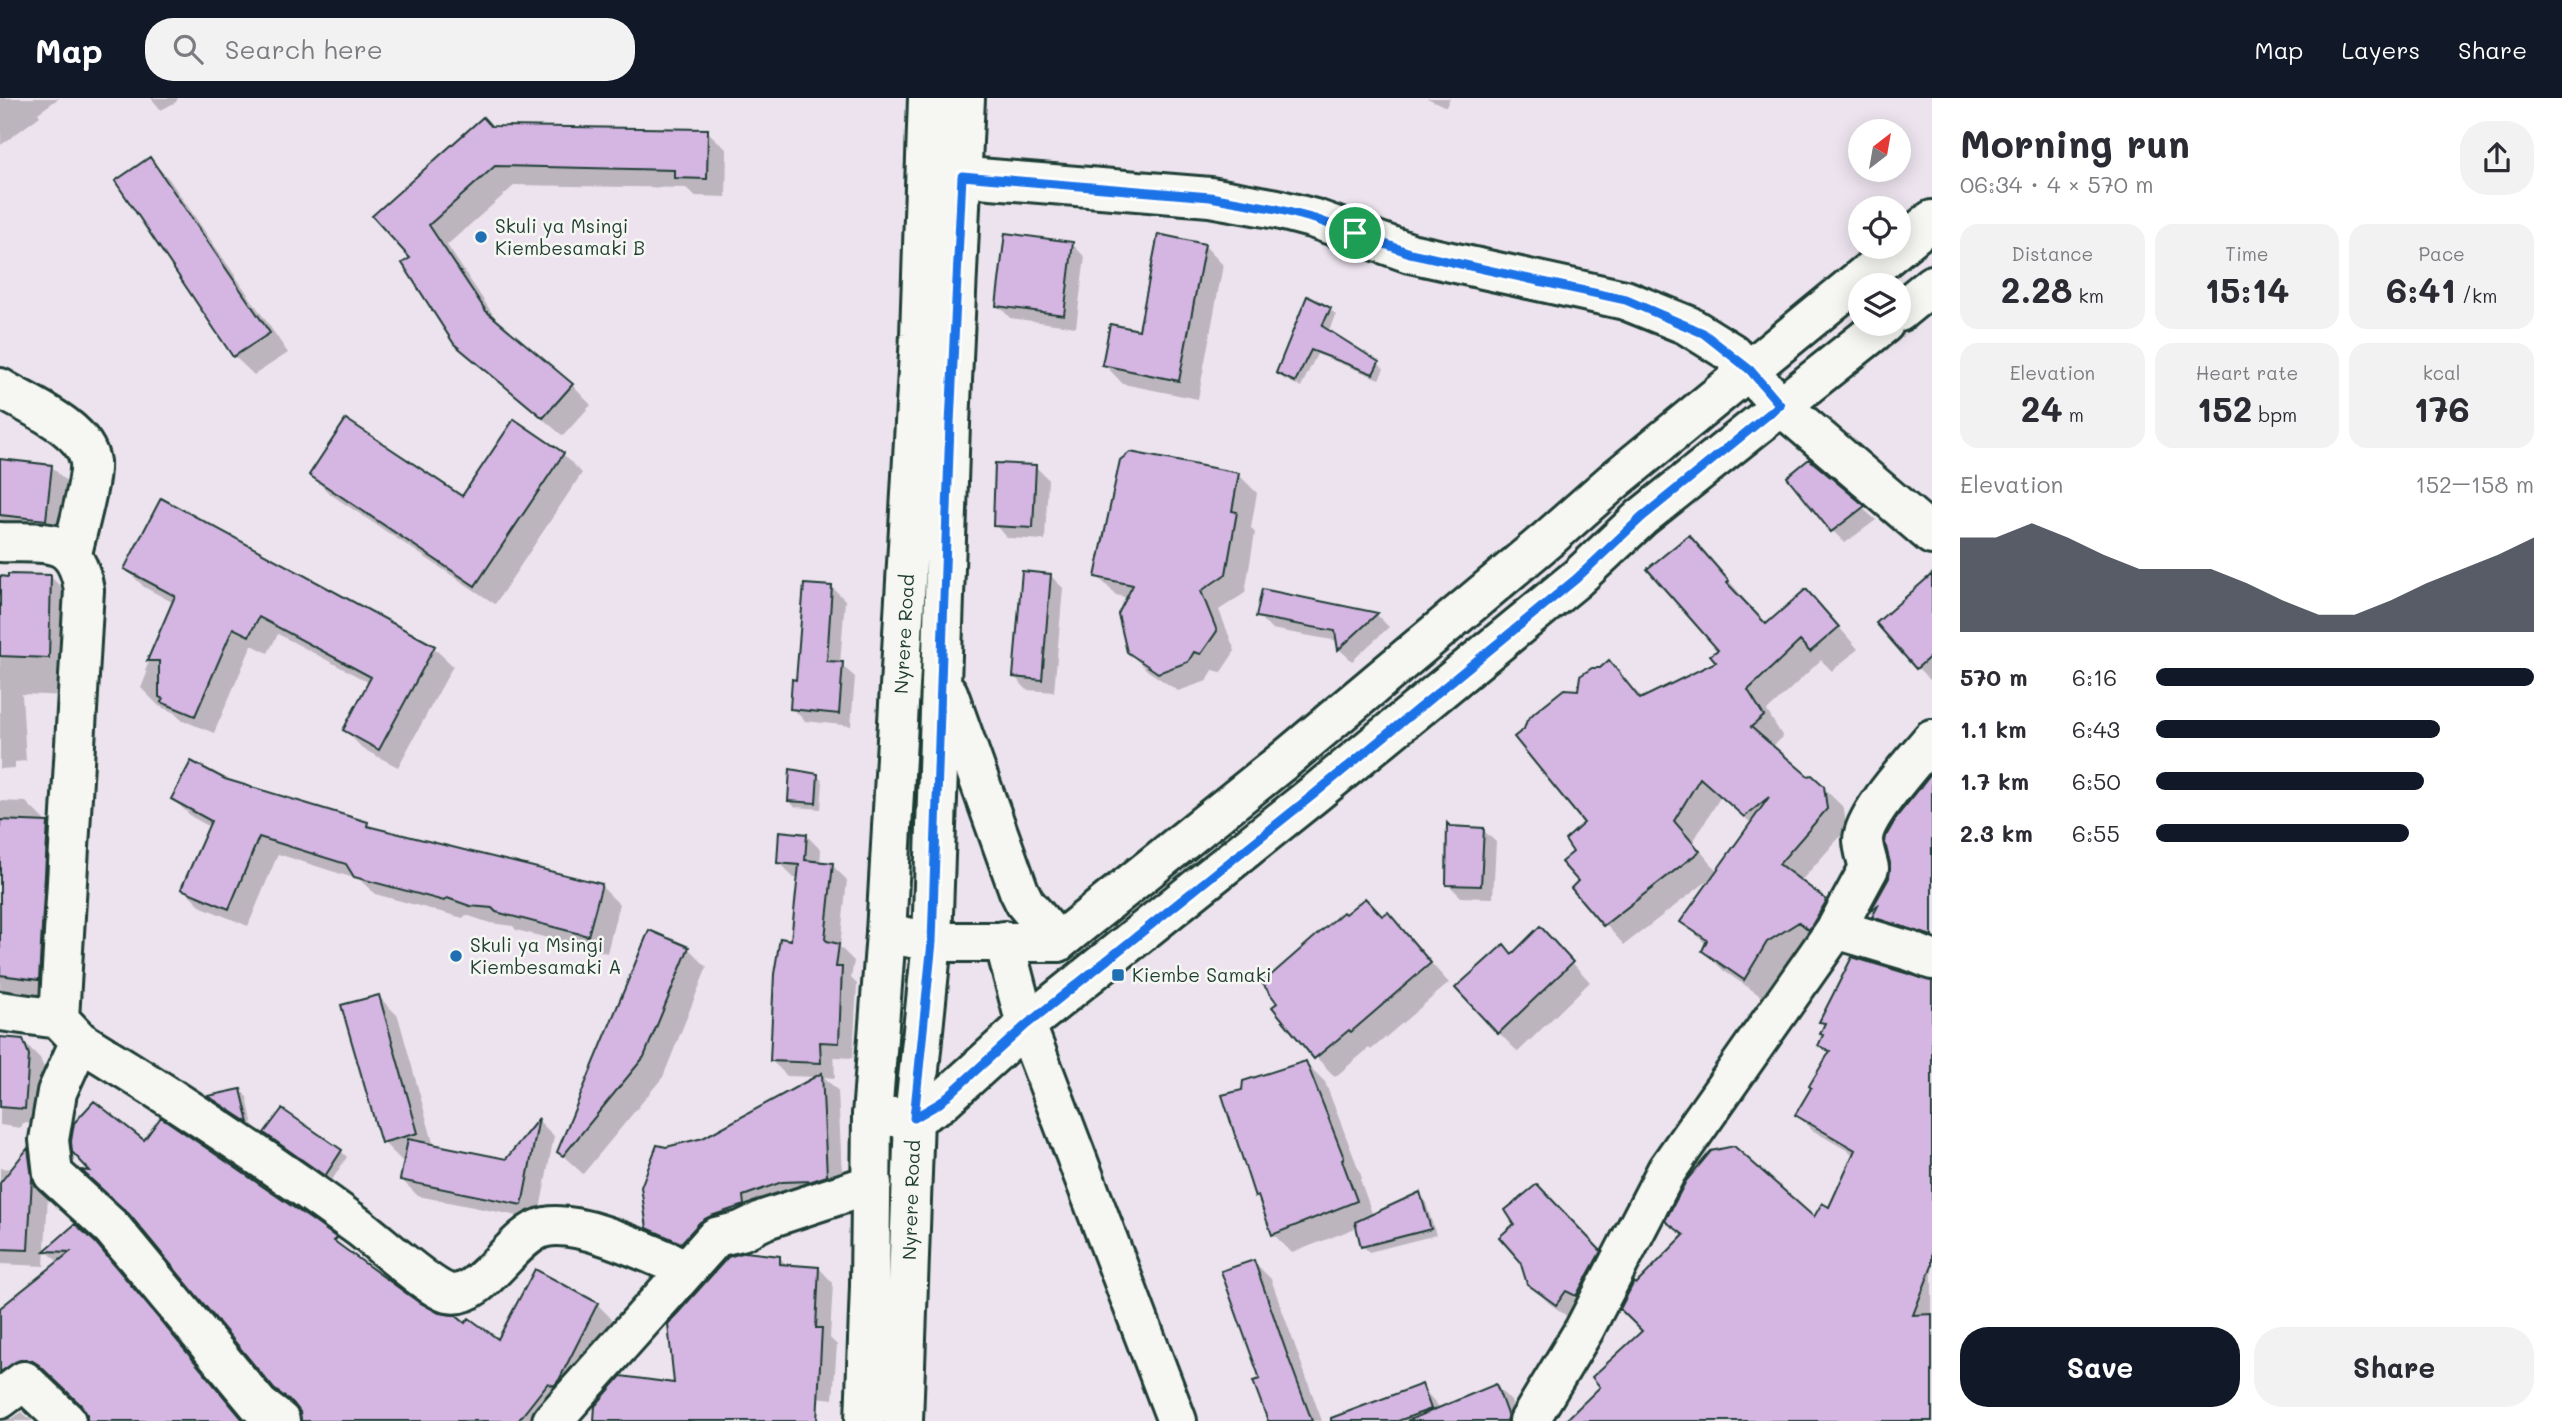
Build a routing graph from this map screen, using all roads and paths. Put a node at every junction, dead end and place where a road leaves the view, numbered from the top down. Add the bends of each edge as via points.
1 (928, 98) edge
2 (965, 98) edge
3 (943, 175) junction
4 (1932, 220) edge
5 (1932, 285) edge
6 (1832, 302) junction
7 (1911, 302) edge
8 (1848, 314) edge
9 (1869, 336) edge
10 (1750, 370) junction
11 (0, 388) edge
12 (1780, 405) junction
13 (1932, 535) edge
14 (1548, 539) junction
15 (0, 542) edge
16 (72, 554) junction
17 (1576, 579) junction
18 (941, 675) junction
19 (1932, 739) edge
20 (1287, 758) junction
21 (1313, 795) junction
22 (1836, 929) junction
23 (886, 933) junction
24 (1004, 941) junction
25 (932, 942) junction
26 (1058, 942) junction
27 (1932, 960) edge
28 (0, 1011) edge
29 (1026, 1025) junction
30 (70, 1030) junction
31 (872, 1116) junction
32 (914, 1118) junction
33 (872, 1184) junction
34 (687, 1269) junction
35 (0, 1399) edge
36 (66, 1421) edge
37 (280, 1421) edge
38 (552, 1421) edge
39 (865, 1421) edge
40 (903, 1421) edge
41 (1177, 1421) edge
42 (1529, 1421) edge

1 - 3 main road, Nyrere Road
2 - 3 main road, Nyrere Road
3 - 10 main road via 1210,197 1277,209 1410,253 1626,300 1703,333
3 - 18 main road, Nyrere Road
3 - 23 main road, Nyrere Road via 920,335
4 - 6 main road
5 - 7 main road
6 - 8 main road
6 - 10 main road
9 - 12 main road
10 - 12 main road
10 - 14 main road
11 - 16 main road via 66,427 85,449 90,463
12 - 13 main road
12 - 17 main road via 1642,517
14 - 17 main road
14 - 20 main road
15 - 16 main road via 60,546
16 - 30 main road via 84,590
17 - 21 main road
18 - 25 main road, Nyrere Road
18 - 26 main road via 1019,891
19 - 22 main road via 1866,826 1863,840 1869,867
20 - 21 main road
20 - 26 main road
21 - 29 main road
22 - 27 main road
22 - 42 main road via 1667,1170 1584,1329
23 - 25 main road
23 - 31 main road, Nyrere Road
24 - 25 main road
24 - 26 main road
24 - 29 main road
25 - 32 main road, Nyrere Road
28 - 30 main road
29 - 32 main road via 940,1103
29 - 41 main road
30 - 34 main road via 174,1098 447,1293 475,1287 532,1231 548,1226 568,1226 602,1236
30 - 37 main road via 49,1140 53,1174 112,1228 259,1405
31 - 32 main road
31 - 33 main road, Nyrere Road
32 - 40 main road, Nyrere Road
33 - 34 main road via 716,1237
33 - 39 main road, Nyrere Road
34 - 38 main road
35 - 36 main road via 24,1381

